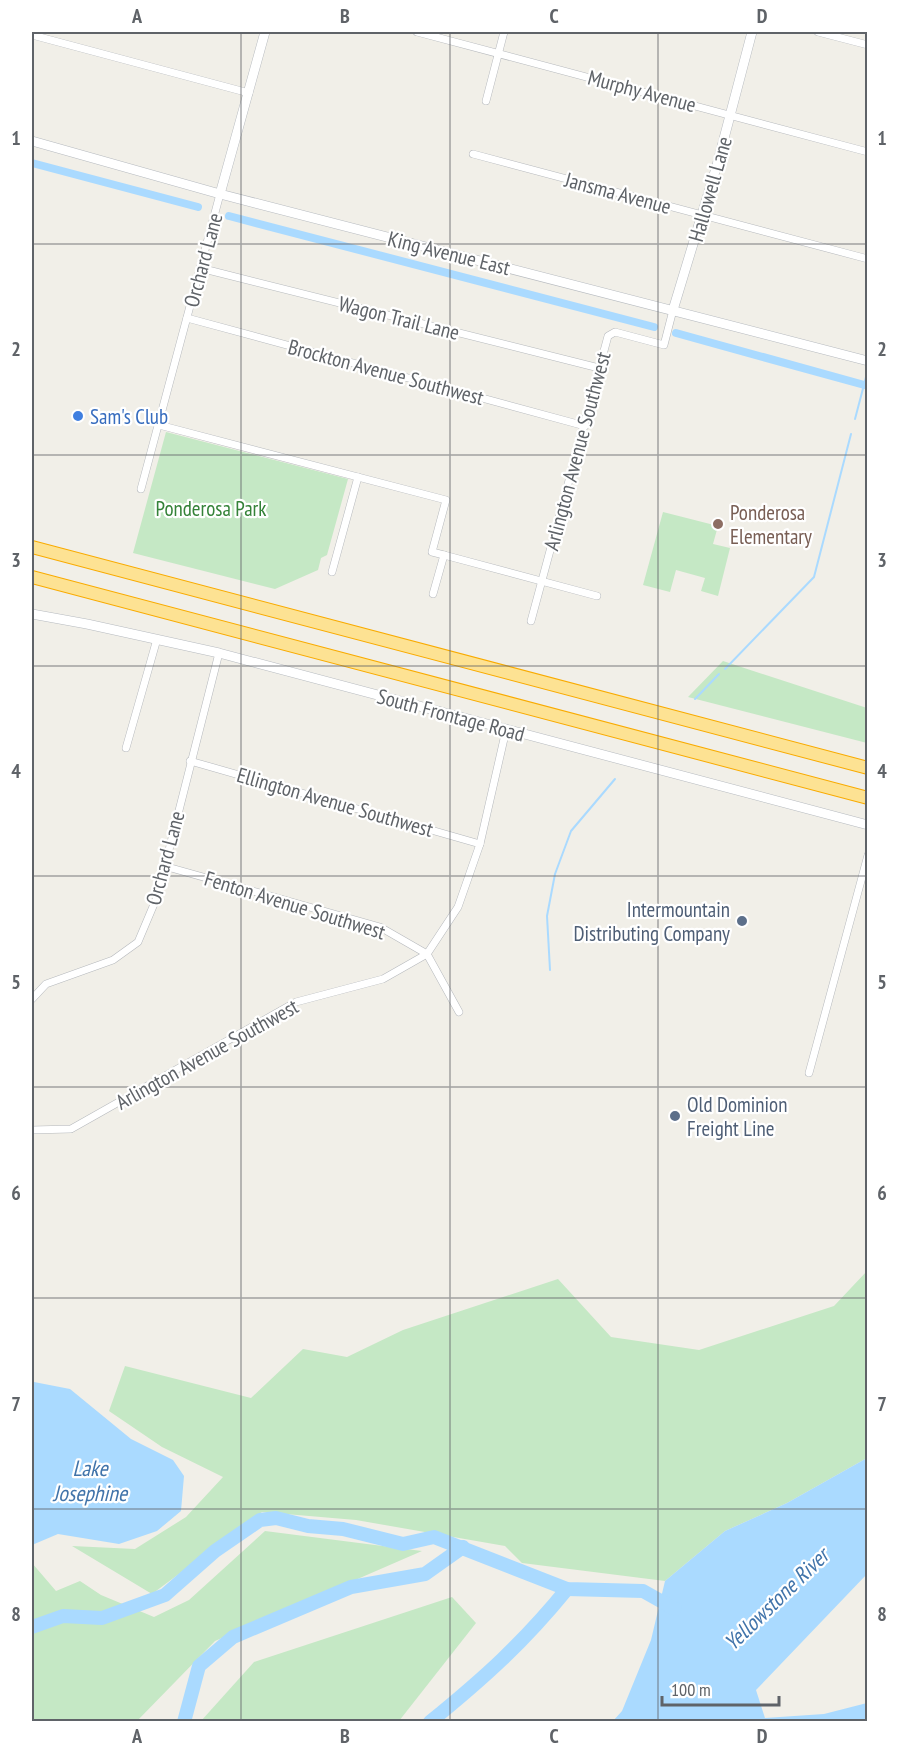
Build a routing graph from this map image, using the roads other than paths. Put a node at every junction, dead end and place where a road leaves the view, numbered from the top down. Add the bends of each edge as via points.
1 (265, 32) edge
2 (417, 32) edge
3 (504, 32) edge
4 (752, 32) edge
5 (818, 32) edge
6 (32, 35) edge
7 (867, 45) edge
8 (498, 54) junction
9 (249, 93) junction
10 (486, 101) dead end
11 (731, 114) junction
12 (32, 141) edge
13 (867, 152) edge
14 (473, 154) dead end
15 (220, 194) junction
16 (702, 215) junction
17 (867, 260) edge
18 (200, 268) junction
19 (673, 310) junction
20 (187, 318) junction
21 (664, 345) joint
22 (867, 361) edge
23 (599, 368) junction
24 (159, 425) junction
25 (585, 426) junction
26 (358, 477) junction
27 (141, 489) dead end
28 (32, 547) edge
29 (444, 555) junction
30 (332, 572) dead end
31 (32, 577) edge
32 (542, 581) junction
33 (433, 594) dead end
34 (597, 596) dead end
35 (32, 614) edge
36 (531, 621) dead end
37 (157, 639) junction
38 (219, 653) junction
39 (506, 730) junction
40 (126, 748) dead end
41 (190, 761) junction
42 (867, 768) edge
43 (867, 798) edge
44 (867, 825) edge
45 (480, 844) junction
46 (867, 855) edge
47 (164, 866) junction
48 (427, 954) junction
49 (32, 999) edge
50 (459, 1012) dead end
51 (809, 1073) dead end
52 (32, 1130) edge

1 - 9 main road, Orchard Lane
2 - 8 street, Murphy Avenue
3 - 8 street
4 - 11 main road, Hallowell Lane
5 - 7 street
6 - 9 street
8 - 10 street
8 - 11 street, Murphy Avenue
9 - 15 main road, Orchard Lane
11 - 13 street, Murphy Avenue
11 - 16 main road, Hallowell Lane
12 - 15 main road, King Avenue East
14 - 16 street, Jansma Avenue
15 - 18 street, Orchard Lane
15 - 19 main road, King Avenue East
16 - 17 street, Jansma Avenue
16 - 19 main road, Hallowell Lane
18 - 20 street, Orchard Lane
18 - 23 street, Wagon Trail Lane
19 - 21 street, Hallowell Lane
19 - 22 main road, King Avenue East
20 - 24 street, Orchard Lane
20 - 25 street, Brockton Avenue Southwest
21 - 23 street, Arlington Avenue Southwest via 615,332 608,336
23 - 25 street, Arlington Avenue Southwest
24 - 26 street
24 - 27 street, Orchard Lane
25 - 32 street, Arlington Avenue Southwest
26 - 29 street via 446,500 432,552
26 - 30 street
28 - 42 highway
29 - 32 street
29 - 33 street
31 - 43 highway
32 - 34 street
32 - 36 street, Arlington Avenue Southwest
35 - 37 main road, South Frontage Road
37 - 38 main road, South Frontage Road
37 - 40 street
38 - 39 main road, South Frontage Road
38 - 41 street, Orchard Lane
39 - 44 main road, South Frontage Road
39 - 45 street, Arlington Avenue Southwest
41 - 45 street, Ellington Avenue Southwest
41 - 47 street, Orchard Lane
45 - 48 street, Arlington Avenue Southwest via 458,907
46 - 51 street
47 - 48 street, Fenton Avenue Southwest via 380,927
47 - 49 street, Orchard Lane via 157,897 138,942 112,960 46,984
48 - 50 street
48 - 52 street, Arlington Avenue Southwest via 383,979 296,1002 71,1129

